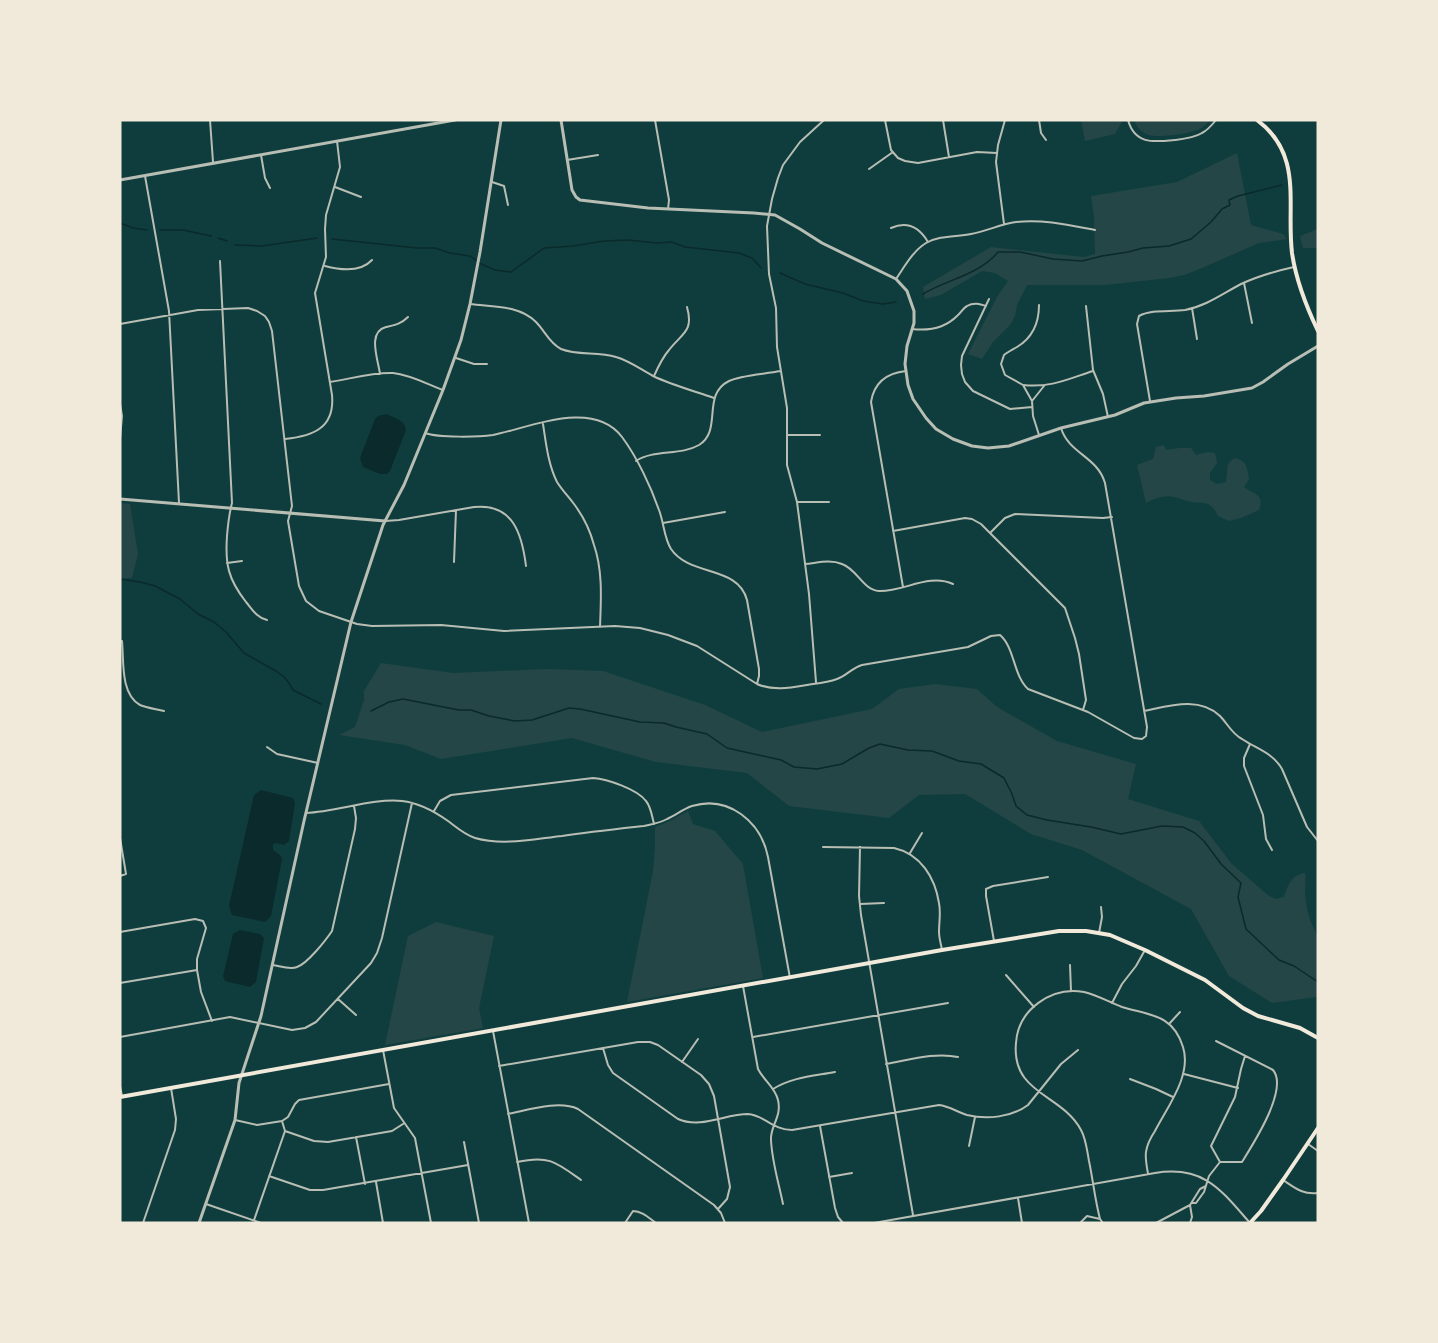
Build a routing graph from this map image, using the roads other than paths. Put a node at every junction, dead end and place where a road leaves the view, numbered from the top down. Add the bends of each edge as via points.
1 (210, 120) edge
2 (455, 120) edge
3 (501, 120) edge
4 (561, 120) edge
5 (656, 120) edge
6 (885, 120) edge
7 (943, 120) edge
8 (1005, 120) edge
9 (1039, 120) edge
10 (1128, 120) edge
11 (1216, 120) edge
12 (1257, 120) edge
13 (441, 121) edge
14 (821, 121) edge
15 (1046, 140) dead end
16 (337, 141) junction
17 (893, 152) junction
18 (997, 153) junction
19 (261, 155) junction
20 (598, 155) dead end
21 (949, 157) junction
22 (567, 160) junction
23 (213, 163) junction
24 (869, 169) dead end
25 (145, 176) junction
26 (120, 180) edge
27 (492, 182) junction
28 (334, 187) junction
29 (270, 188) dead end
30 (361, 197) dead end
31 (508, 205) dead end
32 (668, 209) junction
33 (768, 214) junction
34 (1004, 225) junction
35 (891, 228) dead end
36 (1095, 230) dead end
37 (928, 242) junction
38 (372, 260) dead end
39 (220, 261) dead end
40 (325, 266) junction
41 (1294, 267) junction
42 (896, 279) junction
43 (1244, 283) junction
44 (989, 299) dead end
45 (470, 304) junction
46 (1039, 305) dead end
47 (986, 306) junction
48 (1086, 306) dead end
49 (687, 307) dead end
50 (1192, 308) junction
51 (222, 309) junction
52 (170, 315) junction
53 (408, 317) dead end
54 (1252, 323) dead end
55 (120, 324) edge
56 (912, 329) junction
57 (1318, 331) edge
58 (1197, 339) dead end
59 (1318, 346) edge
60 (456, 358) junction
61 (487, 364) dead end
62 (1093, 370) junction
63 (781, 371) junction
64 (906, 371) junction
65 (380, 374) junction
66 (654, 376) junction
67 (330, 382) junction
68 (1023, 385) junction
69 (1044, 386) junction
70 (443, 390) junction
71 (714, 398) junction
72 (1032, 401) junction
73 (1150, 402) junction
74 (120, 404) edge
75 (1032, 407) junction
76 (1108, 417) junction
77 (543, 423) junction
78 (1061, 428) junction
79 (425, 433) junction
80 (788, 435) junction
81 (820, 435) dead end
82 (1039, 435) junction
83 (120, 439) edge
84 (285, 439) junction
85 (636, 461) junction
86 (120, 499) edge
87 (797, 502) junction
88 (829, 502) dead end
89 (179, 504) junction
90 (230, 508) junction
91 (456, 510) junction
92 (725, 512) dead end
93 (290, 513) junction
94 (1112, 517) junction
95 (385, 521) junction
96 (663, 523) junction
97 (893, 531) junction
98 (990, 533) junction
99 (242, 561) dead end
100 (454, 562) dead end
101 (227, 563) junction
102 (805, 564) junction
103 (526, 566) dead end
104 (953, 584) dead end
105 (903, 587) junction
106 (267, 620) dead end
107 (351, 622) junction
108 (600, 627) junction
109 (121, 641) edge
110 (816, 683) junction
111 (757, 684) junction
112 (1083, 710) junction
113 (164, 711) dead end
114 (1144, 711) junction
115 (1251, 744) junction
116 (267, 747) dead end
117 (318, 764) junction
118 (412, 803) junction
119 (354, 806) junction
120 (434, 811) junction
121 (306, 813) junction
122 (654, 824) junction
123 (922, 833) dead end
124 (120, 838) edge
125 (1318, 841) edge
126 (823, 847) dead end
127 (860, 848) junction
128 (1272, 850) dead end
129 (910, 853) junction
130 (120, 876) edge
131 (1048, 877) dead end
132 (884, 903) dead end
133 (860, 904) junction
134 (1101, 907) dead end
135 (120, 932) edge
136 (1099, 933) junction
137 (994, 941) junction
138 (942, 950) junction
139 (1145, 950) junction
140 (273, 964) junction
141 (868, 964) junction
142 (1070, 965) dead end
143 (197, 970) junction
144 (1006, 975) dead end
145 (790, 978) junction
146 (120, 983) edge
147 (743, 986) junction
148 (1071, 991) junction
149 (338, 999) junction
150 (948, 1003) dead end
151 (1112, 1003) junction
152 (1034, 1006) junction
153 (1180, 1012) dead end
154 (878, 1015) junction
155 (356, 1016) dead end
156 (212, 1021) junction
157 (259, 1023) junction
158 (1169, 1024) junction
159 (493, 1030) junction
160 (120, 1037) edge
161 (752, 1037) junction
162 (1318, 1038) edge
163 (698, 1039) dead end
164 (1216, 1041) dead end
165 (603, 1048) junction
166 (383, 1050) junction
167 (1078, 1050) dead end
168 (1245, 1056) junction
169 (958, 1057) dead end
170 (682, 1062) junction
171 (886, 1064) junction
172 (500, 1066) junction
173 (835, 1072) dead end
174 (1184, 1074) junction
175 (241, 1075) junction
176 (1130, 1079) dead end
177 (389, 1084) junction
178 (120, 1086) edge
179 (171, 1088) junction
180 (1238, 1088) junction
181 (773, 1089) junction
182 (1039, 1092) junction
183 (121, 1097) edge
184 (1173, 1097) junction
185 (895, 1113) junction
186 (508, 1114) junction
187 (975, 1116) junction
188 (718, 1119) junction
189 (235, 1120) junction
190 (282, 1121) junction
191 (404, 1123) junction
192 (774, 1126) junction
193 (820, 1126) junction
194 (1318, 1128) edge
195 (285, 1131) junction
196 (356, 1137) junction
197 (464, 1142) dead end
198 (1308, 1144) junction
199 (969, 1146) dead end
200 (1318, 1151) edge
201 (518, 1162) junction
202 (1220, 1162) junction
203 (468, 1166) junction
204 (852, 1173) dead end
205 (422, 1174) junction
206 (1148, 1174) junction
207 (270, 1176) junction
208 (829, 1177) junction
209 (581, 1180) dead end
210 (1208, 1180) junction
211 (1282, 1180) junction
212 (376, 1182) junction
213 (364, 1184) junction
214 (1093, 1184) junction
215 (1318, 1192) edge
216 (1018, 1197) junction
217 (206, 1204) junction
218 (783, 1204) dead end
219 (1191, 1204) junction
220 (718, 1209) junction
221 (913, 1216) junction
222 (1100, 1219) junction
223 (253, 1222) edge
224 (887, 1222) edge
225 (143, 1223) edge
226 (199, 1223) edge
227 (261, 1223) edge
228 (383, 1223) edge
229 (430, 1223) edge
230 (479, 1223) edge
231 (529, 1223) edge
232 (625, 1223) edge
233 (656, 1223) edge
234 (725, 1223) edge
235 (843, 1223) edge
236 (874, 1223) edge
237 (1022, 1223) edge
238 (1080, 1223) edge
239 (1103, 1223) edge
240 (1156, 1223) edge
241 (1190, 1223) edge
242 (1250, 1223) edge

1 - 23 street
2 - 13 street
3 - 27 street
4 - 22 street
5 - 32 street
6 - 17 street
7 - 21 street
8 - 18 street
9 - 15 street
10 - 11 street via 1140,138 1159,142 1195,136
12 - 41 main road via 1276,140 1289,170
13 - 16 street
14 - 33 street via 783,165
16 - 19 street
16 - 28 street via 340,167
17 - 21 street via 901,160 913,163
17 - 24 street
18 - 21 street
18 - 34 street
19 - 23 street
19 - 29 street
20 - 22 street
22 - 32 street via 573,190 580,200
23 - 25 street
25 - 26 street
25 - 52 street
27 - 31 street via 504,186
27 - 45 street
28 - 30 street
28 - 40 street via 325,220
32 - 33 street
33 - 42 street
33 - 63 street via 768,267 776,304
34 - 36 street via 1042,221
34 - 37 street
35 - 37 street via 908,225
37 - 42 street via 914,253
38 - 40 street via 351,269
39 - 51 street
40 - 67 street via 315,297
41 - 43 street
41 - 57 main road
42 - 56 street via 912,303
43 - 50 street
43 - 54 street
44 - 47 street
45 - 60 street
45 - 66 street via 523,312 558,347 614,356
46 - 68 street via 1033,331 1001,361 1005,375
47 - 56 street via 968,305 935,329
47 - 75 street via 962,356 963,378 973,390 1008,408
48 - 62 street
49 - 66 street via 687,328
50 - 58 street
50 - 73 street via 1138,316
51 - 52 street
51 - 84 street via 253,309 268,320
51 - 90 street
52 - 55 street
52 - 89 street
53 - 65 street via 376,335
56 - 64 street
59 - 73 street via 1252,388
60 - 61 street
60 - 70 street
62 - 69 street
62 - 76 street
63 - 71 street via 730,380
63 - 80 street
64 - 82 street via 921,412 949,437 972,446 993,448
64 - 97 street via 882,380 871,402
65 - 67 street
65 - 70 street via 406,376
66 - 71 street
67 - 84 street via 333,404 326,422 311,434
68 - 69 street
68 - 72 street
69 - 72 street
70 - 79 street
71 - 85 street via 710,430 700,444
72 - 75 street
73 - 76 street
74 - 83 street
75 - 82 street
76 - 78 street
77 - 79 street via 487,435
77 - 85 street via 579,417 602,422 620,435
77 - 108 street via 554,474 585,522 596,552
78 - 82 street
78 - 94 street via 1070,445 1101,473
79 - 95 street
80 - 81 street
80 - 87 street via 787,465
84 - 93 street
85 - 96 street
86 - 89 street
87 - 88 street
87 - 102 street
89 - 90 street
90 - 93 street
90 - 101 street
91 - 95 street
91 - 100 street
91 - 103 street via 484,507 506,516 520,536
92 - 96 street
93 - 95 street
93 - 107 street via 288,521 302,594 315,609
94 - 98 street via 1015,514
94 - 114 street
95 - 107 street
96 - 111 street via 668,544 677,557 733,580 744,591 759,669
97 - 98 street via 965,518 978,522
97 - 105 street
98 - 112 street via 1065,608 1079,654 1086,698
99 - 101 street
101 - 106 street via 238,592 258,617
102 - 105 street via 842,563 874,590
102 - 110 street
104 - 105 street via 935,581
107 - 108 street via 504,631
107 - 117 street
108 - 111 street via 649,630 689,642
109 - 113 street via 131,696 140,704
110 - 111 street via 779,689
110 - 112 street via 837,679 862,665 966,647 1000,635 1026,687
112 - 114 street via 1134,738 1145,738 1148,732
114 - 115 street via 1200,705 1215,711 1238,737
115 - 125 street via 1280,765 1307,827
115 - 128 street via 1244,766
116 - 117 street via 277,754
117 - 121 street
118 - 119 street via 387,801
118 - 120 street
118 - 149 street via 379,948 371,963
119 - 121 street
119 - 140 street via 355,829 332,931 301,966
120 - 122 street via 465,834 503,842
120 - 122 street via 440,801 451,795 599,778 640,794 649,806
121 - 140 street
122 - 145 street via 704,803 723,805 752,822 767,851
123 - 129 street
124 - 130 street via 126,874
126 - 127 street
127 - 129 street via 889,847
127 - 133 street
129 - 138 street via 925,868 936,888
131 - 137 street via 986,889
132 - 133 street
133 - 141 street
134 - 136 street
135 - 143 street via 201,920 206,926
136 - 137 main road via 1067,930
136 - 139 main road
137 - 138 main road
138 - 141 main road
139 - 151 street
139 - 162 main road via 1205,980 1258,1016 1300,1028
140 - 157 street
141 - 145 main road
141 - 154 street
142 - 148 street
143 - 146 street
143 - 156 street
144 - 152 street
145 - 147 main road
147 - 159 main road
147 - 161 street
148 - 151 street
148 - 152 street via 1051,995
149 - 155 street
149 - 157 street via 320,1019 305,1028
150 - 154 street
151 - 158 street via 1155,1015
152 - 182 street via 1022,1021 1015,1050 1023,1076
153 - 158 street
154 - 161 street
154 - 171 street
156 - 157 street via 230,1017
156 - 160 street
157 - 175 street
158 - 174 street via 1184,1048
159 - 166 main road
159 - 172 street
161 - 181 street via 758,1069
163 - 170 street
164 - 168 street
165 - 170 street via 650,1042
165 - 172 street
165 - 188 street via 613,1074 675,1118 689,1123
166 - 175 main road
166 - 177 street
167 - 182 street
168 - 180 street
168 - 202 street via 1273,1070 1278,1083 1271,1110 1242,1162
169 - 171 street via 935,1056
170 - 188 street via 709,1084
171 - 185 street
172 - 186 street
173 - 181 street via 790,1081
174 - 180 street
174 - 184 street
175 - 179 main road
175 - 189 street
176 - 184 street
177 - 190 street via 299,1100
177 - 191 street via 394,1108
178 - 183 street
179 - 183 main road
179 - 225 street via 175,1130
180 - 202 street via 1211,1146
181 - 192 street via 779,1111
182 - 187 street via 1017,1112
182 - 214 street via 1081,1130
184 - 206 street via 1146,1149
185 - 187 street via 939,1105
185 - 193 street
185 - 221 street
186 - 201 street
186 - 220 street via 560,1105 574,1107
187 - 199 street
188 - 192 street via 750,1114
188 - 220 street via 730,1187
189 - 190 street via 257,1125
189 - 217 street
190 - 195 street
191 - 196 street via 392,1131
191 - 205 street via 415,1138
192 - 193 street via 784,1130
192 - 218 street via 771,1143
193 - 208 street
194 - 198 main road
195 - 196 street via 321,1142
195 - 207 street
196 - 213 street
197 - 203 street
198 - 200 street
198 - 211 main road
201 - 209 street via 550,1160
201 - 231 street
202 - 210 street
203 - 205 street
203 - 230 street
204 - 208 street
205 - 212 street
205 - 229 street
206 - 210 street via 1180,1172
206 - 214 street
207 - 213 street via 317,1190
207 - 223 street
208 - 235 street via 835,1208
210 - 219 street via 1204,1192
210 - 242 street
211 - 215 street via 1302,1193
211 - 242 main road
212 - 213 street
212 - 228 street
214 - 216 street
214 - 222 street
216 - 221 street
216 - 237 street
217 - 223 street
217 - 226 street
219 - 240 street
219 - 241 street
220 - 234 street
221 - 224 street
222 - 238 street via 1087,1216
222 - 239 street
223 - 227 street
224 - 236 street
232 - 233 street via 636,1211

